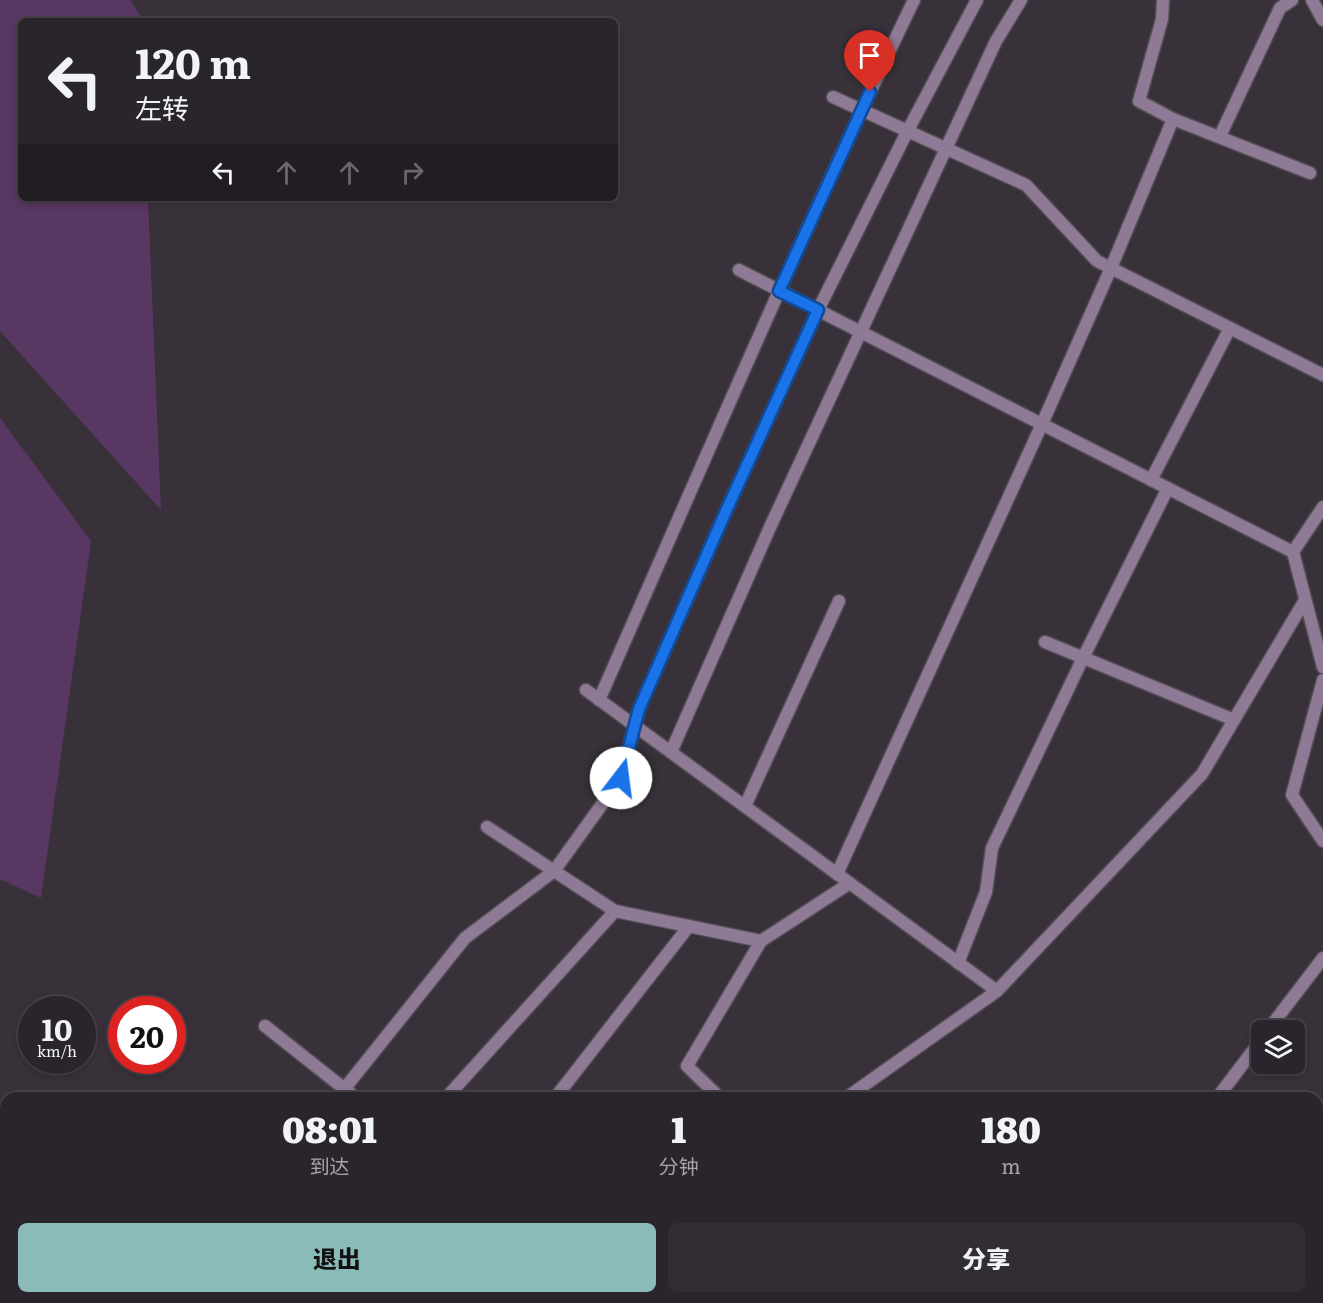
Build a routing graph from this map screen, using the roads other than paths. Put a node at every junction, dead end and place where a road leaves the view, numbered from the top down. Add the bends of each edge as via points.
1 (914, 0) edge
2 (977, 0) edge
3 (1021, 0) edge
4 (1163, 0) edge
5 (1292, 0) edge
6 (1312, 0) edge
7 (1323, 20) edge
8 (832, 97) dead end
9 (861, 110) junction
10 (1173, 119) junction
11 (908, 132) junction
12 (1220, 136) junction
13 (946, 148) junction
14 (1310, 173) dead end
15 (1111, 268) junction
16 (739, 270) dead end
17 (779, 291) junction
18 (818, 310) junction
19 (1230, 328) junction
20 (859, 332) junction
21 (1323, 375) edge
22 (1042, 424) junction
23 (1151, 480) junction
24 (1168, 488) junction
25 (1323, 507) edge
26 (1293, 552) junction
27 (1305, 600) junction
28 (839, 601) dead end
29 (1046, 642) dead end
30 (1083, 658) junction
31 (1323, 667) edge
32 (1323, 680) edge
33 (586, 690) dead end
34 (599, 700) junction
35 (1234, 720) junction
36 (671, 752) junction
37 (745, 806) junction
38 (487, 827) dead end
39 (1323, 841) edge
40 (554, 870) junction
41 (837, 874) junction
42 (850, 883) junction
43 (615, 911) junction
44 (689, 927) junction
45 (761, 942) junction
46 (1323, 958) edge
47 (958, 963) junction
48 (997, 991) junction
49 (1276, 1020) edge
50 (265, 1026) dead end
51 (1251, 1053) edge
52 (342, 1092) edge
53 (348, 1092) edge
54 (451, 1092) edge
55 (560, 1092) edge
56 (714, 1092) edge
57 (854, 1092) edge
58 (1222, 1092) edge

1 - 9 street
2 - 11 street
3 - 13 street via 996,41
4 - 10 street via 1162,19 1139,101
5 - 12 street via 1280,8
6 - 7 street
8 - 9 street
9 - 11 street
9 - 17 street
10 - 12 street
10 - 15 street
11 - 13 street
11 - 18 street
12 - 14 street
13 - 15 street via 1026,185 1098,261
13 - 20 street
15 - 19 street
15 - 22 street
16 - 17 street
17 - 18 street
17 - 34 street
18 - 20 street
18 - 40 street via 639,709 621,778
19 - 21 street
19 - 23 street
20 - 22 street
20 - 36 street
22 - 23 street
22 - 41 street
23 - 24 street
24 - 26 street
24 - 30 street
25 - 26 street
26 - 27 street
27 - 31 street
27 - 35 street
28 - 37 street
29 - 30 street
30 - 35 street
30 - 47 street via 992,848 986,892
32 - 39 street via 1292,795
33 - 34 street
34 - 36 street
35 - 48 street via 1202,774
36 - 37 street
37 - 41 street
38 - 40 street
40 - 43 street
40 - 52 street via 465,938
41 - 42 street
42 - 45 street
42 - 47 street
43 - 44 street
43 - 54 street
44 - 45 street
44 - 55 street
45 - 56 street via 687,1066
46 - 49 street
47 - 48 street
48 - 57 street
50 - 53 street
51 - 58 street

